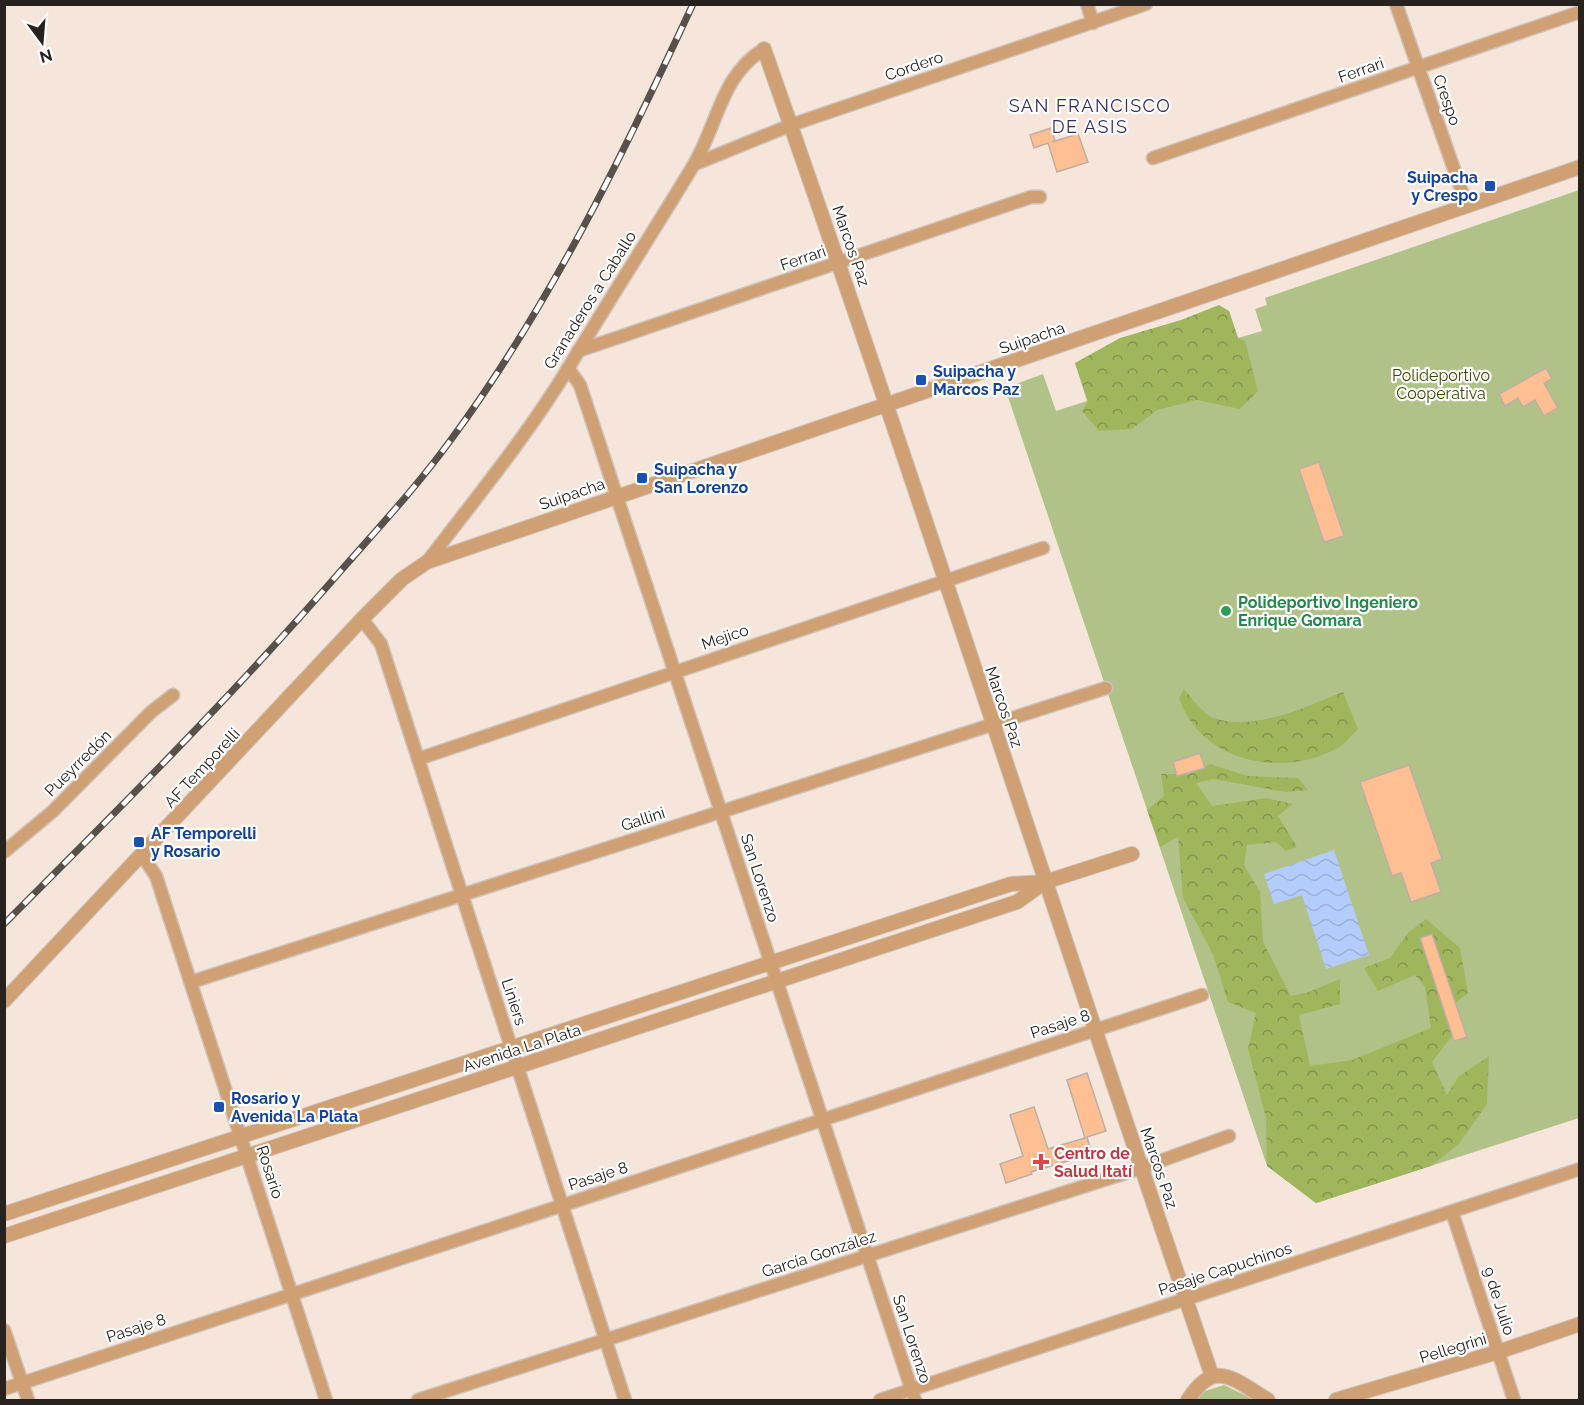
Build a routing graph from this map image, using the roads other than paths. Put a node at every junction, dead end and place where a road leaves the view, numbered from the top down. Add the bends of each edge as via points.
1 (1086, 4) edge
2 (1146, 4) edge
3 (1396, 4) edge
4 (1580, 12) edge
5 (1093, 22) junction
6 (764, 49) joint
7 (1418, 68) junction
8 (791, 125) junction
9 (1154, 158) dead end
10 (695, 164) junction
11 (1580, 167) edge
12 (1040, 197) dead end
13 (1467, 206) junction
14 (839, 263) junction
15 (578, 351) junction
16 (568, 368) junction
17 (889, 404) junction
18 (617, 496) junction
19 (1043, 548) dead end
20 (428, 562) junction
21 (944, 581) junction
22 (362, 619) junction
23 (674, 672) junction
24 (1106, 688) dead end
25 (173, 695) dead end
26 (992, 724) junction
27 (418, 759) junction
28 (721, 812) junction
29 (4, 852) edge
30 (1132, 854) dead end
31 (142, 855) junction
32 (1045, 882) junction
33 (462, 895) junction
34 (771, 963) junction
35 (191, 982) junction
36 (777, 982) junction
37 (1202, 995) dead end
38 (4, 1001) edge
39 (1095, 1030) junction
40 (512, 1048) junction
41 (518, 1067) junction
42 (822, 1119) junction
43 (1229, 1136) dead end
44 (241, 1137) junction
45 (247, 1156) junction
46 (1141, 1168) junction
47 (1580, 1169) edge
48 (562, 1205) junction
49 (1452, 1212) junction
50 (4, 1214) edge
51 (4, 1236) edge
52 (867, 1256) junction
53 (292, 1294) junction
54 (1186, 1300) junction
55 (1580, 1324) edge
56 (4, 1330) edge
57 (606, 1340) junction
58 (1498, 1352) junction
59 (1212, 1376) junction
60 (22, 1383) junction
61 (4, 1389) edge
62 (913, 1395) edge
63 (28, 1401) edge
64 (326, 1401) edge
65 (418, 1401) edge
66 (626, 1401) edge
67 (880, 1401) edge
68 (1188, 1401) edge
69 (1268, 1401) edge
70 (1336, 1401) edge
71 (1514, 1401) edge

1 - 5 street
2 - 5 street, Cordero
3 - 7 street, Crespo
4 - 7 street, Ferrari
5 - 8 street, Cordero
6 - 8 street, Marcos Paz
6 - 10 street, Granaderos a Caballo via 747,59 727,87
7 - 9 street, Ferrari
7 - 13 street, Crespo
8 - 10 street, Cordero
8 - 14 street, Marcos Paz
10 - 15 street, Granaderos a Caballo
11 - 13 street, Suipacha
12 - 14 street, Ferrari via 1031,196
13 - 17 street, Suipacha
14 - 15 street, Ferrari
14 - 17 street, Marcos Paz
15 - 16 street, Granaderos a Caballo
16 - 18 street, San Lorenzo via 580,385
16 - 20 street, Granaderos a Caballo via 530,426
17 - 18 street, Suipacha
17 - 21 street, Marcos Paz
18 - 20 street, Suipacha
18 - 23 street, San Lorenzo
19 - 21 street, Mejico
20 - 22 street, AF Temporelli via 402,579
21 - 23 street, Mejico
21 - 26 street, Marcos Paz
22 - 27 street, Liniers via 381,644
22 - 31 street, AF Temporelli
23 - 27 street, Mejico
23 - 28 street, San Lorenzo
24 - 26 street, Gallini
25 - 29 street, Pueyrredón via 151,712 53,811
26 - 28 street, Gallini
26 - 32 street, Marcos Paz
27 - 33 street, Liniers
28 - 33 street, Gallini
28 - 34 street, San Lorenzo
30 - 32 street, Avenida La Plata
31 - 35 street, Rosario via 156,876
31 - 38 street, AF Temporelli
32 - 34 street, Avenida La Plata via 1011,884
32 - 36 street, Avenida La Plata via 1017,902
32 - 39 street, Marcos Paz
33 - 35 street, Gallini
33 - 40 street, Liniers
34 - 36 street, San Lorenzo
34 - 40 street, Avenida La Plata
35 - 44 street, Rosario
36 - 41 street, Avenida La Plata
36 - 42 street, San Lorenzo
37 - 39 street, Pasaje 8
39 - 42 street, Pasaje 8
39 - 46 street, Marcos Paz
40 - 41 street, Liniers
40 - 44 street, Avenida La Plata
41 - 45 street, Avenida La Plata
41 - 48 street, Liniers
42 - 48 street, Pasaje 8
42 - 52 street, San Lorenzo
43 - 46 street, García González
44 - 45 street, Rosario
44 - 50 street, Avenida La Plata
45 - 51 street, Avenida La Plata
45 - 53 street, Rosario
46 - 52 street, García González
46 - 54 street, Marcos Paz
47 - 49 street, Pasaje Capuchinos
48 - 53 street, Pasaje 8
48 - 57 street, Liniers
49 - 54 street, Pasaje Capuchinos
49 - 58 street, 9 de Julio
52 - 57 street, García González
52 - 62 street, San Lorenzo
53 - 60 street, Pasaje 8
53 - 64 street, Rosario
54 - 59 street, Marcos Paz
54 - 62 street, Pasaje Capuchinos
55 - 58 street, Pellegrini
56 - 60 street
57 - 65 street, García González
57 - 66 street, Liniers
58 - 70 street, Pellegrini
58 - 71 street, 9 de Julio
59 - 68 street via 1198,1384
59 - 69 street via 1225,1375
60 - 61 street, Pasaje 8
60 - 63 street
62 - 67 street, Pasaje Capuchinos

